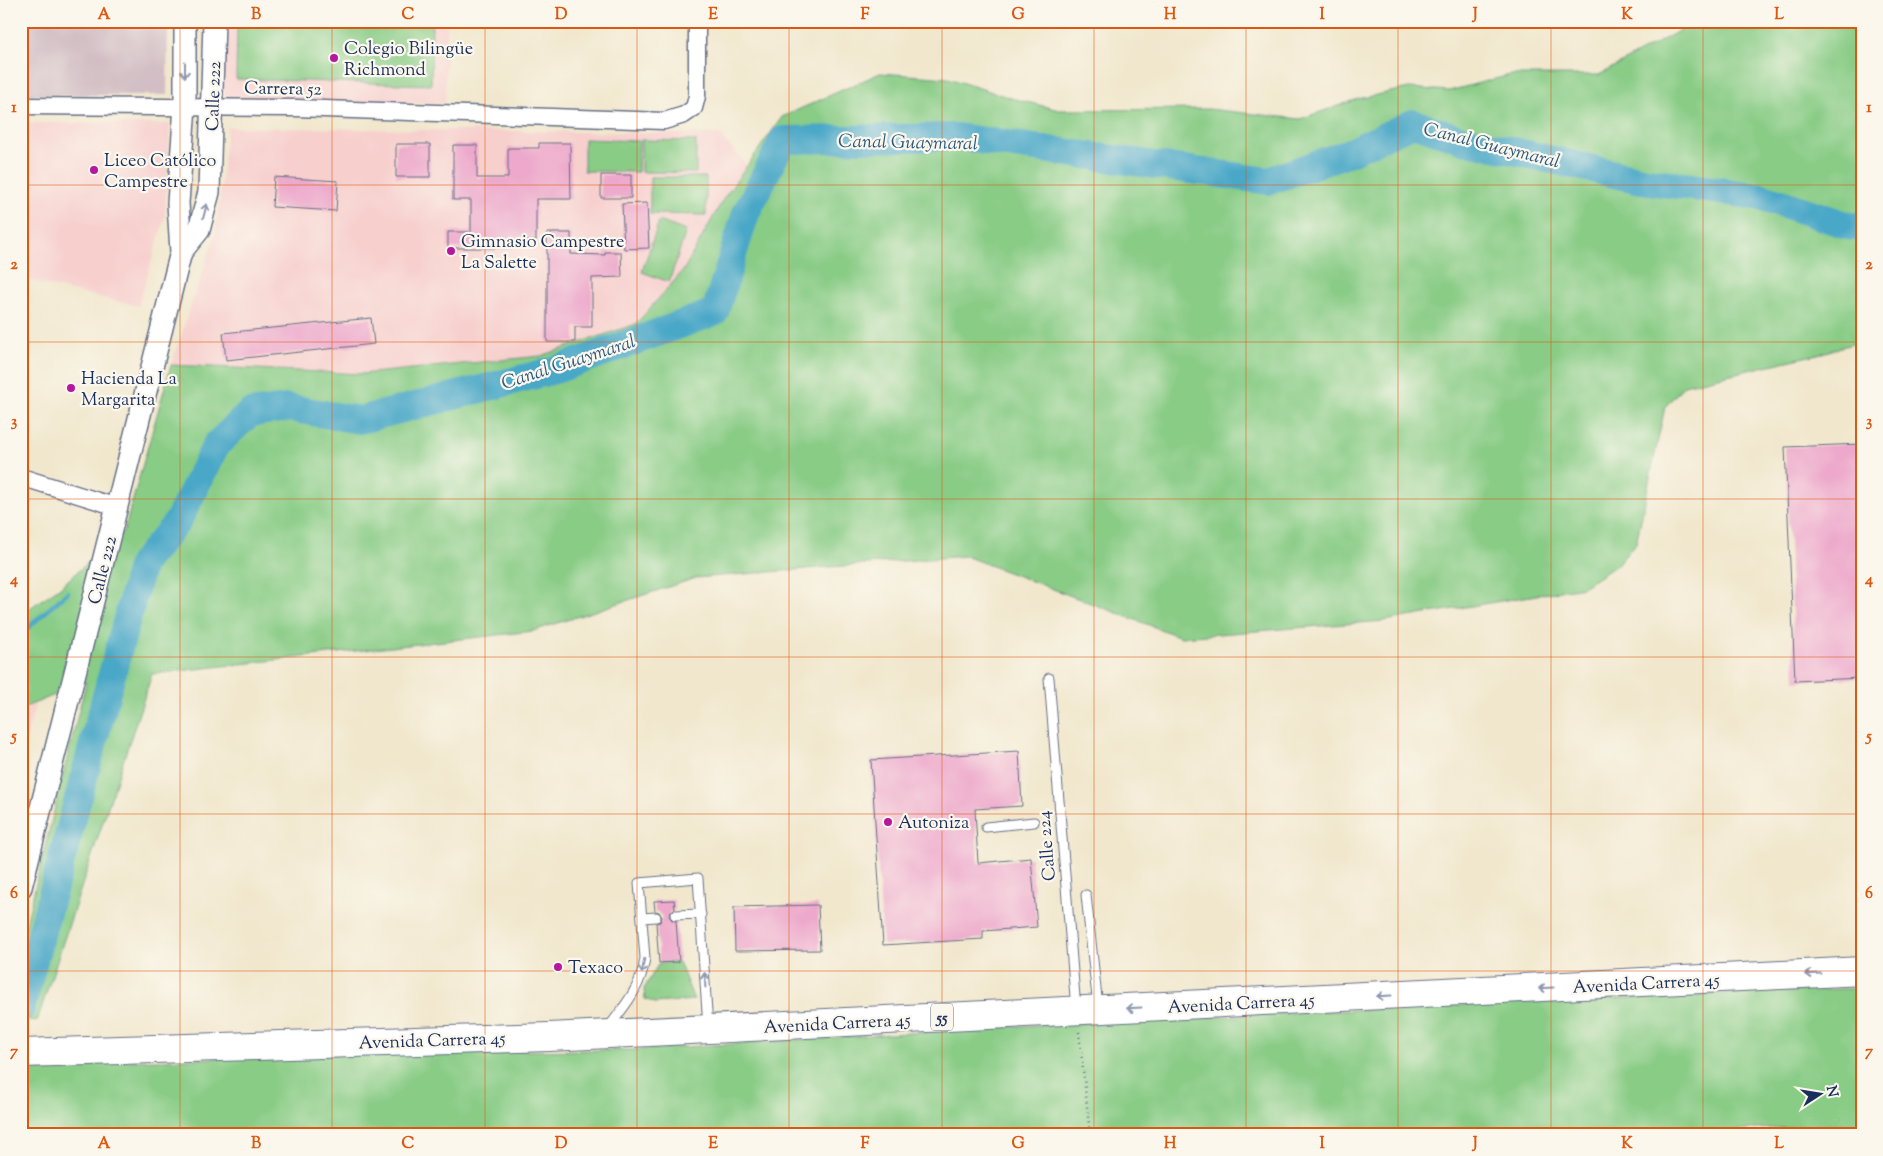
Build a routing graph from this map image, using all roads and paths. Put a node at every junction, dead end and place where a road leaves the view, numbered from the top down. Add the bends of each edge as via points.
1 (185, 21) edge
2 (214, 21) edge
3 (698, 21) edge
4 (21, 106) edge
5 (184, 106) junction
6 (213, 107) junction
7 (181, 252) junction
8 (21, 477) edge
9 (118, 506) junction
10 (1049, 678) dead end
11 (1034, 822) dead end
12 (986, 828) dead end
13 (21, 887) edge
14 (1086, 895) dead end
15 (701, 914) junction
16 (675, 915) dead end
17 (656, 917) dead end
18 (642, 918) junction
19 (1862, 971) edge
20 (1087, 1010) junction
21 (708, 1029) junction
22 (603, 1034) junction
23 (21, 1054) edge
24 (1090, 1135) edge

1 -> 5 street, Calle 222
2 - 6 street, Calle 222
3 - 6 street, Carrera 52 via 694,108 664,121
4 - 5 street, Carrera 52
5 - 6 street, Carrera 52
5 - 7 street, Calle 222 via 178,203
7 -> 6 street, Calle 222 via 199,230 209,192
7 - 9 street, Calle 222
8 - 9 street
9 - 13 street, Calle 222
10 - 20 lane, Calle 224
11 - 12 lane
14 - 20 lane
15 - 16 lane
15 - 18 lane via 698,878 639,883
21 -> 15 lane
17 - 18 lane
18 -> 22 lane via 645,958 641,977 632,997
19 -> 20 highway, Avenida Carrera 45 / 55
20 - 21 highway, Avenida Carrera 45 / 55
20 - 24 path
21 - 22 highway, Avenida Carrera 45 / 55
22 - 23 highway, Avenida Carrera 45 / 55

